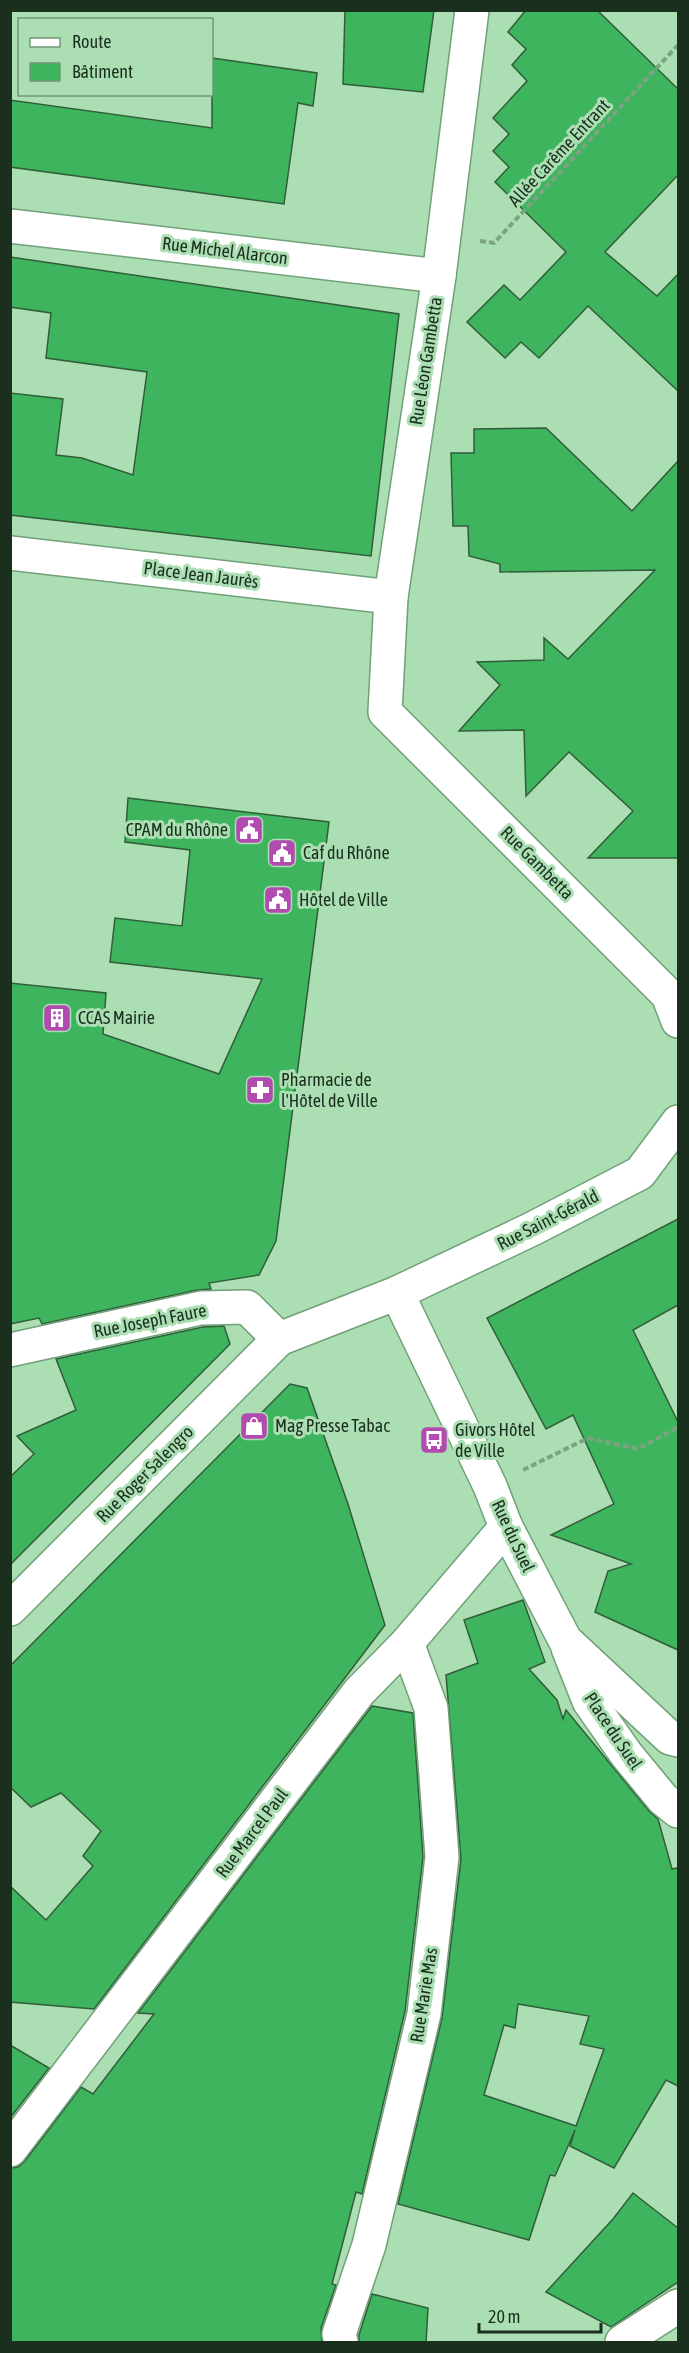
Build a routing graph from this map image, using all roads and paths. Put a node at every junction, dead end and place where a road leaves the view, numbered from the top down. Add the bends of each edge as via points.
1 (472, 10) edge
2 (678, 45) edge
3 (10, 226) edge
4 (444, 235) junction
5 (439, 276) junction
6 (10, 553) edge
7 (391, 597) junction
8 (384, 712) joint
9 (678, 1021) edge
10 (678, 1122) edge
11 (397, 1293) junction
12 (279, 1339) junction
13 (10, 1350) edge
14 (678, 1427) edge
15 (490, 1486) junction
16 (506, 1527) junction
17 (10, 1609) edge
18 (565, 1640) junction
19 (407, 1643) junction
20 (678, 1740) edge
21 (678, 1811) edge
22 (10, 2150) edge
23 (678, 2306) edge
24 (341, 2343) edge
25 (622, 2343) edge

1 - 4 street, Rue Léon Gambetta
2 - 4 path, Allée Carême Entrant via 494,243
3 - 5 street, Rue Michel Alarcon
4 - 5 street, Rue Léon Gambetta
5 - 7 street, Rue Léon Gambetta
6 - 7 street, Place Jean Jaurès
7 - 8 street, Rue Léon Gambetta
8 - 9 street, Rue Gambetta via 668,995
10 - 11 street, Rue Saint-Gérald via 640,1173 532,1230
11 - 12 street, Rue Saint-Gérald
11 - 15 street, Rue du Suel
12 - 13 street, Rue Joseph Faure via 248,1307 201,1308
12 - 17 street, Rue Roger Salengro
14 - 15 path via 638,1449 588,1437
15 - 16 street, Rue du Suel
16 - 18 street, Rue du Suel
16 - 19 street, Rue Marcel Paul
18 - 20 street, Rue du Suel via 670,1738
18 - 21 street, Place du Suel via 589,1701 626,1754
19 - 22 street, Rue Marcel Paul via 359,1692
19 - 24 street, Rue Marie Mas via 431,1708 442,1857 424,2014 369,2245 339,2334
23 - 25 street

